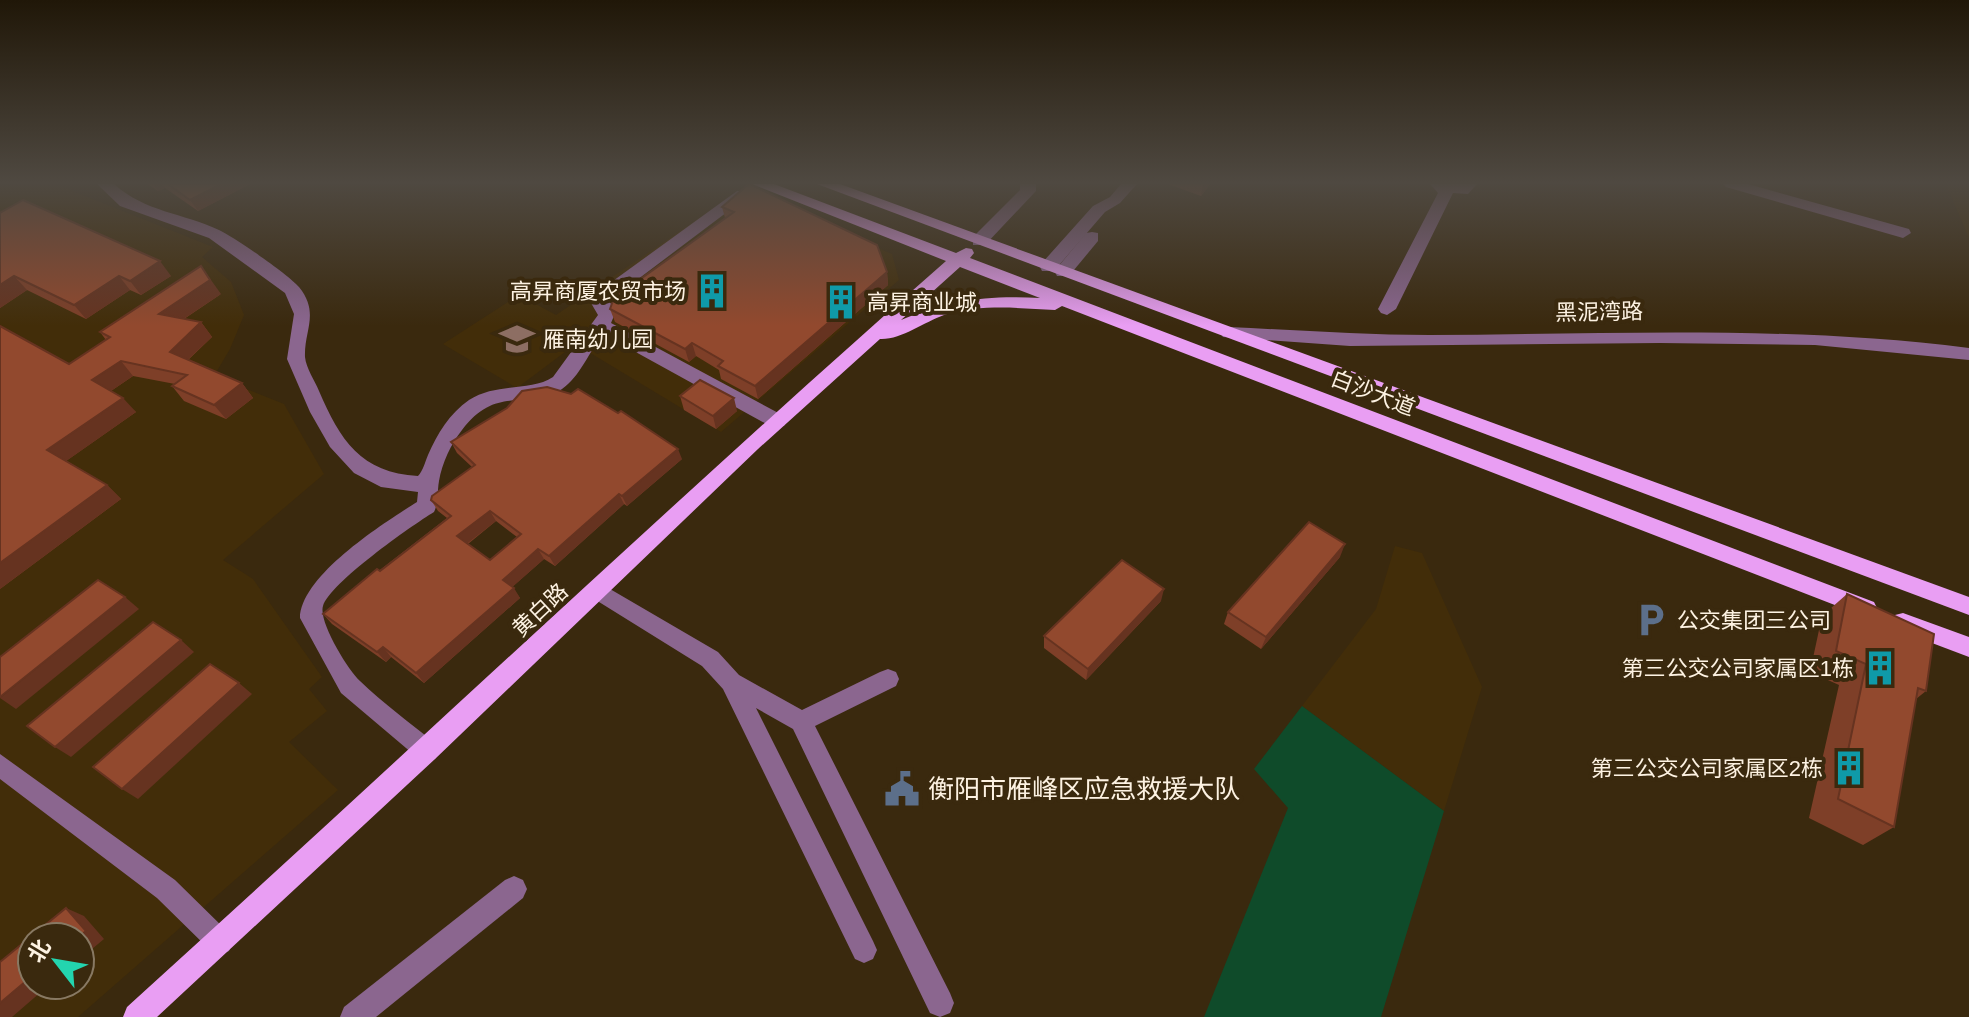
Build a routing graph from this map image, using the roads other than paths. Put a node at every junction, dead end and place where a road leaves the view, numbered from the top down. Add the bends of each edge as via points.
1 (208, 231) edge
2 (695, 231) edge
3 (883, 231) edge
4 (953, 231) edge
5 (988, 231) edge
6 (1095, 231) edge
7 (1426, 231) edge
8 (1898, 231) edge
9 (1903, 233) dead end
10 (979, 241) junction
11 (959, 260) junction
12 (1056, 270) junction
13 (1080, 307) junction
14 (1387, 309) dead end
15 (601, 325) junction
16 (1229, 333) junction
17 (869, 340) junction
18 (1969, 354) edge
19 (777, 421) junction
20 (429, 480) junction
21 (598, 591) junction
22 (1969, 606) edge
23 (1969, 647) edge
24 (888, 679) dead end
25 (731, 682) junction
26 (801, 722) junction
27 (427, 751) junction
28 (0, 765) edge
29 (514, 889) dead end
30 (220, 942) junction
31 (864, 950) dead end
32 (940, 1003) dead end
33 (137, 1017) edge
34 (354, 1017) edge

1 - 20 street via 292,290 303,314 296,359 337,442 361,468 388,482
2 - 15 street via 601,298 608,313
3 - 11 main road, 白沙大道
4 - 10 main road, 白沙大道
5 - 10 street
6 - 12 street
7 - 14 street
8 - 9 street
10 - 11 main road, 黄白路
10 - 12 main road, 白沙大道
11 - 13 main road, 白沙大道
11 - 17 main road, 黄白路
12 - 16 main road, 白沙大道
13 - 17 main road via 994,301 941,310
13 - 23 main road, 白沙大道
15 - 19 street
15 - 20 street via 556,384 545,391 503,393 457,421 438,448
16 - 18 street, 黑泥湾路 via 1352,340 1728,335 1901,343
16 - 22 main road, 白沙大道
17 - 19 main road, 黄白路
19 - 21 main road, 黄白路
20 - 27 street via 427,506 386,532 323,588 310,612 349,686
21 - 25 street via 710,659
21 - 27 main road, 黄白路
24 - 26 street
25 - 26 street
25 - 31 street
26 - 32 street
27 - 30 main road, 黄白路
28 - 30 street via 166,889
29 - 34 street
30 - 33 main road, 黄白路

